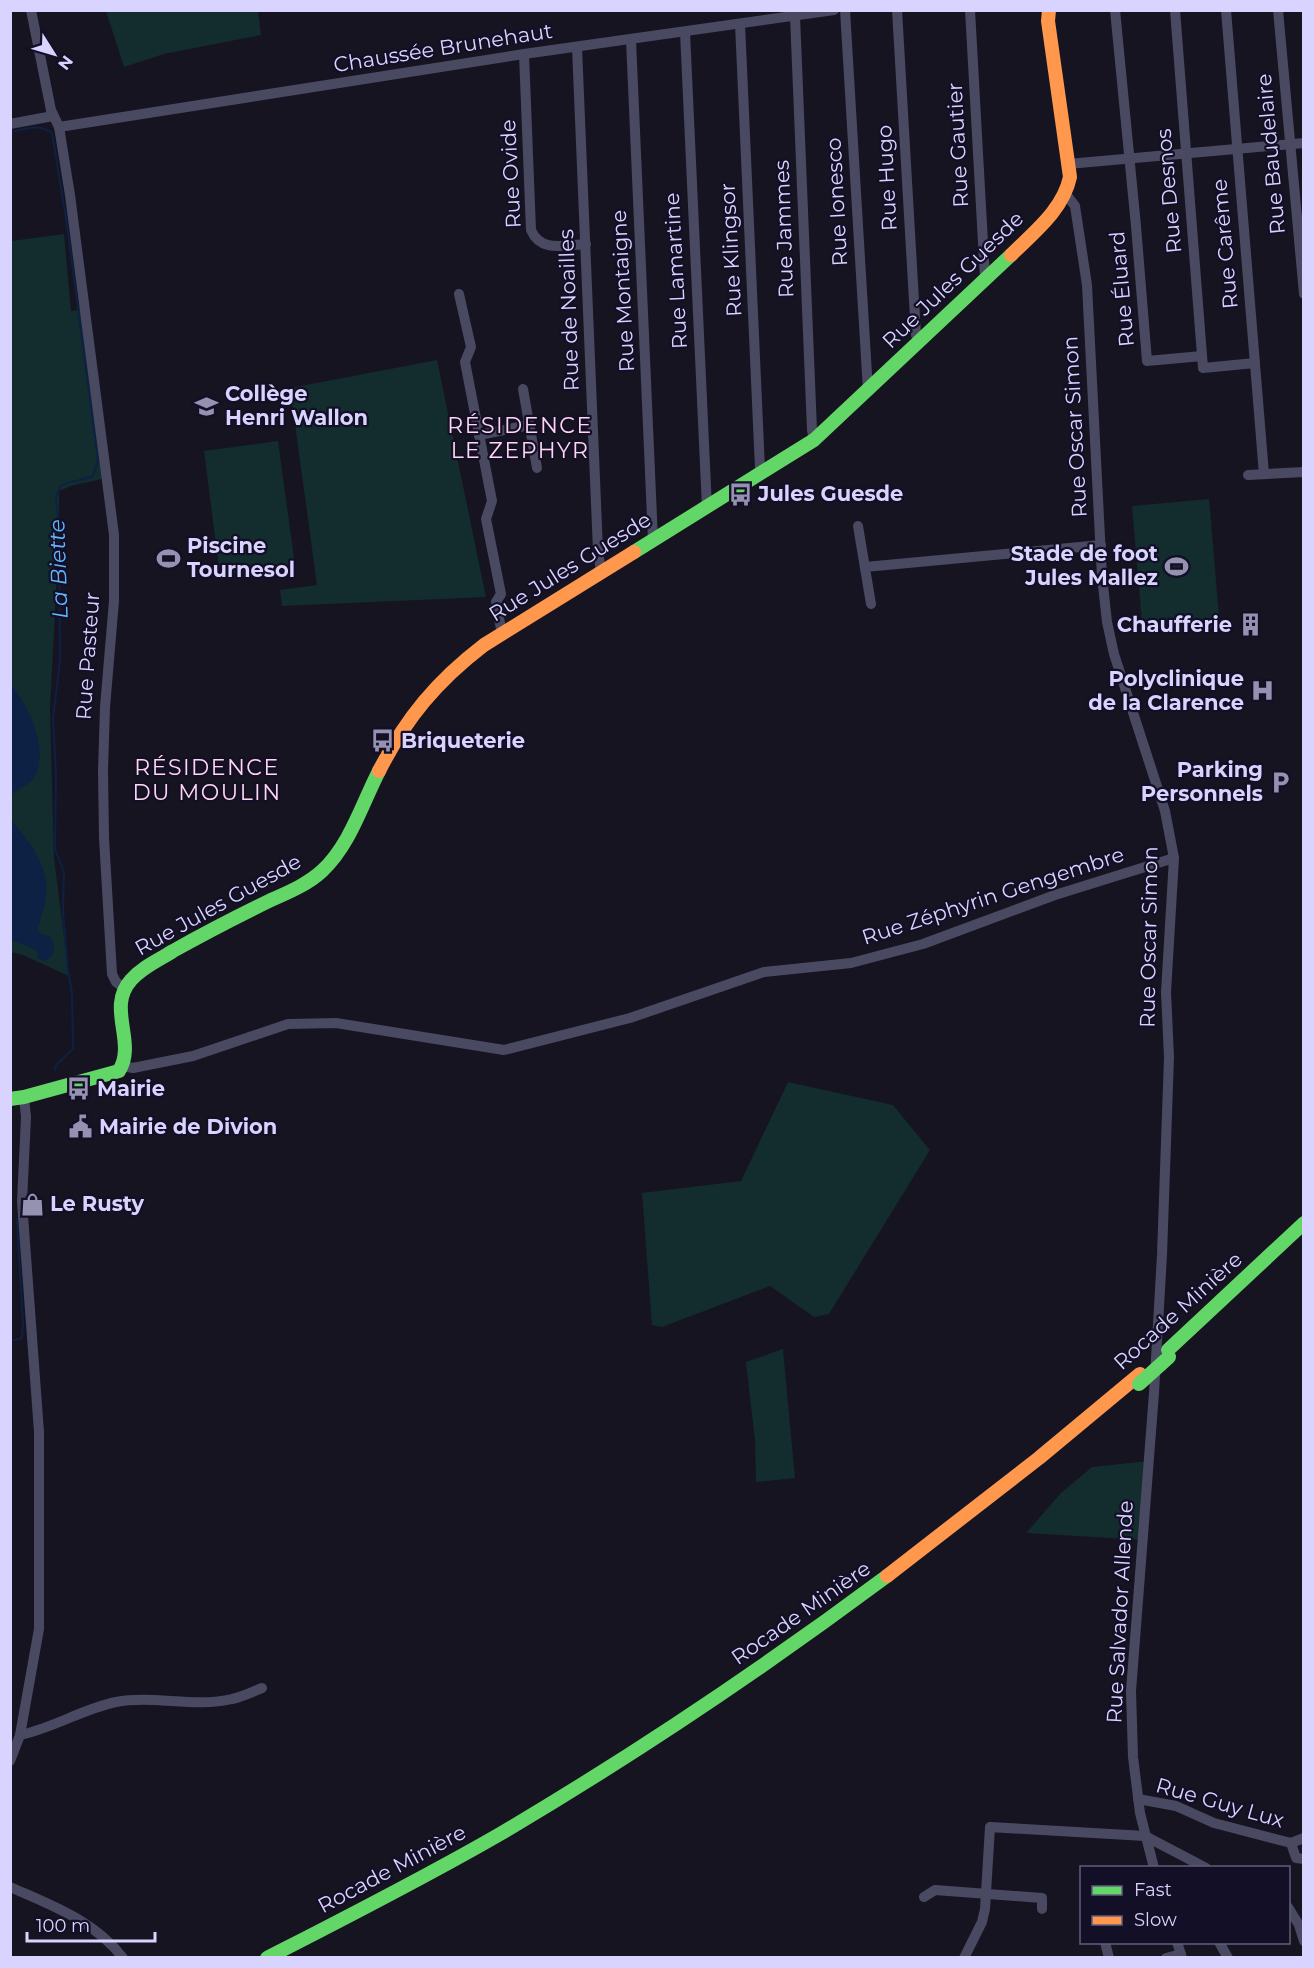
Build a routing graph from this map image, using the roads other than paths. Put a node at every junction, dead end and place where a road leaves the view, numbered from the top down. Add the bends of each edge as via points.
1 (31, 10) edge
2 (834, 10) edge
3 (845, 10) edge
4 (897, 10) edge
5 (970, 10) edge
6 (1049, 10) edge
7 (1115, 10) edge
8 (1175, 10) edge
9 (1226, 10) edge
10 (1278, 10) edge
11 (795, 16) junction
12 (740, 24) junction
13 (685, 32) junction
14 (631, 40) junction
15 (577, 47) junction
16 (524, 54) junction
17 (53, 116) junction
18 (10, 124) edge
19 (59, 127) junction
20 (1304, 143) edge
21 (1290, 144) junction
22 (1237, 149) junction
23 (1185, 153) junction
24 (1129, 158) junction
25 (1068, 164) junction
26 (1066, 194) junction
27 (586, 244) junction
28 (985, 278) junction
29 (459, 294) dead end
30 (1304, 294) edge
31 (919, 342) junction
32 (1202, 362) junction
33 (1255, 363) junction
34 (523, 390) dead end
35 (868, 391) junction
36 (529, 425) junction
37 (479, 435) junction
38 (814, 440) junction
39 (537, 468) dead end
40 (1304, 472) edge
41 (762, 474) junction
42 (1264, 474) junction
43 (1248, 475) dead end
44 (707, 508) junction
45 (858, 526) dead end
46 (653, 540) junction
47 (1101, 545) junction
48 (865, 567) junction
49 (601, 572) junction
50 (871, 604) dead end
51 (502, 634) junction
52 (1174, 858) junction
53 (124, 988) junction
54 (123, 1066) junction
55 (17, 1098) edge
56 (1304, 1223) edge
57 (1304, 1232) edge
58 (1168, 1354) junction
59 (1140, 1379) junction
60 (1154, 1393) joint
61 (262, 1688) dead end
62 (20, 1735) junction
63 (10, 1761) edge
64 (1138, 1799) junction
65 (1144, 1836) junction
66 (1304, 1838) edge
67 (1291, 1843) junction
68 (1304, 1859) edge
69 (1153, 1866) edge
70 (1201, 1866) edge
71 (10, 1887) edge
72 (987, 1893) junction
73 (924, 1897) dead end
74 (1042, 1909) dead end
75 (1290, 1910) edge
76 (1304, 1941) edge
77 (1220, 1944) edge
78 (1182, 1956) edge
79 (123, 1958) edge
80 (267, 1958) edge
81 (287, 1958) edge
82 (964, 1958) edge
83 (1166, 1958) edge
84 (1228, 1958) edge

1 - 17 street, Rue Pasteur
2 - 11 street, Chaussée Brunehaut
3 - 35 street, Rue Ionesco
4 - 31 street, Rue Hugo
5 - 28 street, Rue Gautier
6 - 25 main road
7 - 24 street
8 - 23 street, Rue Desnos
9 - 22 street, Rue Carême
10 - 21 street, Rue Baudelaire
11 - 12 street, Chaussée Brunehaut
11 - 38 street, Rue Jammes
12 - 13 street, Chaussée Brunehaut
12 - 41 street, Rue Klingsor
13 - 14 street, Chaussée Brunehaut
13 - 44 street, Rue Lamartine
14 - 15 street, Chaussée Brunehaut
14 - 46 street, Rue Montaigne
15 - 16 street, Chaussée Brunehaut
15 - 27 street, Rue de Noailles
16 - 19 street, Chaussée Brunehaut
16 - 27 street, Rue Ovide via 531,230 534,238 548,246
17 - 18 street
17 - 19 street, Rue Pasteur
19 - 53 street, Rue Pasteur via 114,535 114,601 105,707 104,838 112,974
20 - 21 street
21 - 22 street
21 - 30 street, Rue Baudelaire
22 - 23 street
22 - 33 street, Rue Carême
23 - 24 street
23 - 32 street, Rue Desnos
24 - 25 street
24 - 32 street, Rue Éluard via 1147,361
25 - 26 main road
26 - 28 main road, Rue Jules Guesde via 1040,227
26 - 47 street, Rue Oscar Simon via 1075,206 1087,285
27 - 49 street, Rue de Noailles
28 - 31 main road, Rue Jules Guesde
29 - 37 street via 471,347 465,362
31 - 35 main road, Rue Jules Guesde
32 - 33 street
33 - 42 street, Rue Carême
34 - 36 street
35 - 38 main road, Rue Jules Guesde
36 - 37 street
36 - 39 street
37 - 51 street via 492,501 486,519 501,594 496,602
38 - 41 main road, Rue Jules Guesde
40 - 42 street
41 - 44 main road, Rue Jules Guesde
42 - 43 street
44 - 46 main road, Rue Jules Guesde
45 - 48 street
46 - 49 main road, Rue Jules Guesde
47 - 48 street
47 - 52 street, Rue Oscar Simon via 1105,607 1114,654 1165,811
48 - 50 street
49 - 51 main road, Rue Jules Guesde
51 - 53 main road, Rue Jules Guesde via 449,671 418,705 396,737 348,837 324,870 171,952 143,969
52 - 54 street, Rue Zéphyrin Gengembre via 1055,895 923,944 851,963 764,972 630,1018 504,1050 336,1023 288,1024 193,1056 133,1068
52 - 60 street, Rue Oscar Simon
53 - 54 main road via 119,1005
54 - 55 main road via 96,1078
55 - 62 street via 26,1117 22,1202 39,1432 39,1629
56 - 58 main road, Rocade Minière
57 - 58 main road, Rocade Minière
58 - 59 main road, Rocade Minière
59 - 80 main road, Rocade Minière via 910,1561 706,1705 499,1835
59 - 81 main road, Rocade Minière via 998,1504 823,1635 707,1715 492,1847
60 - 64 street, Rue Salvador Allende via 1131,1691
61 - 62 street via 231,1699 115,1702
62 - 63 street
64 - 65 street, Rue Salvador Allende
64 - 67 street, Rue Guy Lux via 1176,1806 1214,1823
65 - 69 street, Rue Salvador Allende
65 - 70 street
65 - 72 street via 990,1827
66 - 67 street, Rue Guy Lux
67 - 68 street, Rue Guy Lux via 1296,1858
71 - 79 street via 76,1918
72 - 73 street via 935,1890
72 - 74 street via 1042,1898
72 - 82 street via 982,1922
75 - 76 street
77 - 84 street
78 - 83 street

